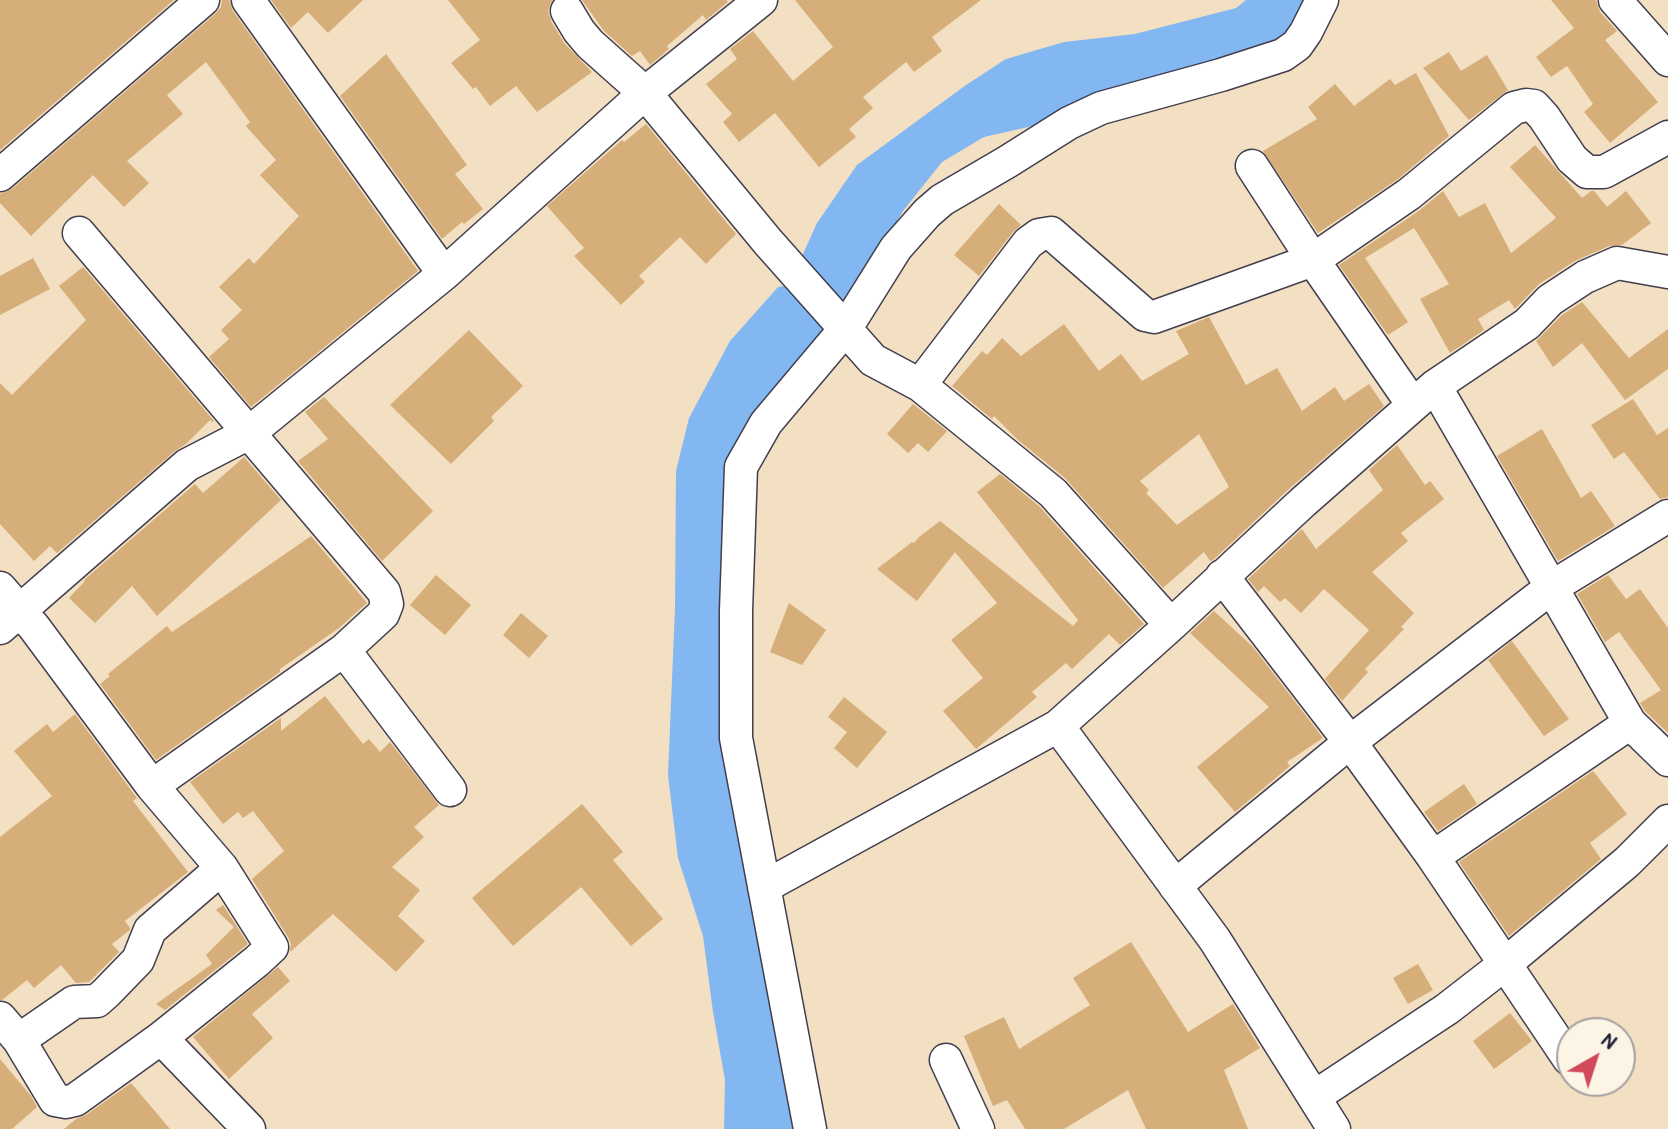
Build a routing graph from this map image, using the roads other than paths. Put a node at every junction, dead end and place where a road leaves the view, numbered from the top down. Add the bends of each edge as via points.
1 (203, 0) edge
2 (248, 0) edge
3 (761, 0) edge
4 (1322, 0) edge
5 (1615, 0) edge
6 (567, 11) dead end
7 (1668, 60) edge
8 (645, 93) junction
9 (1668, 137) edge
10 (1252, 166) dead end
11 (0, 175) edge
12 (79, 233) dead end
13 (1313, 260) junction
14 (1668, 272) edge
15 (444, 274) junction
16 (839, 321) junction
17 (920, 385) junction
18 (1424, 395) junction
19 (249, 433) junction
20 (1668, 516) edge
21 (1222, 576) junction
22 (1552, 587) junction
23 (7, 609) edge
24 (1171, 625) junction
25 (344, 650) junction
26 (1630, 723) junction
27 (1058, 726) junction
28 (1350, 742) junction
29 (1668, 760) edge
30 (152, 786) junction
31 (450, 790) dead end
32 (1668, 821) edge
33 (1433, 857) junction
34 (222, 868) junction
35 (1175, 886) junction
36 (764, 887) junction
37 (1505, 964) junction
38 (10, 1029) edge
39 (161, 1038) junction
40 (1556, 1040) edge
41 (946, 1060) dead end
42 (1314, 1097) junction
43 (249, 1129) edge
44 (810, 1129) edge
45 (978, 1129) edge
46 (1334, 1129) edge

1 - 11 street
2 - 15 street
3 - 8 street
4 - 16 street via 1297,45 1283,55 1101,108 942,200
5 - 7 street
6 - 8 street via 590,44
8 - 15 street
8 - 16 street
9 - 13 street via 1604,172 1587,172 1534,106 1514,108 1409,194
10 - 13 street
12 - 19 street
13 - 17 street via 1154,317 1145,315 1051,233 1039,235
13 - 18 street
14 - 18 street via 1617,263 1585,277
15 - 19 street
16 - 17 street via 873,360
16 - 36 street via 741,467 736,738
17 - 24 street via 1053,493
18 - 21 street
18 - 22 street
19 - 23 street via 187,465
19 - 25 street via 384,592 383,614
20 - 22 street
21 - 24 street
21 - 28 street
22 - 26 street
22 - 28 street
23 - 30 street
24 - 27 street
25 - 30 street
25 - 31 street
26 - 29 street
26 - 33 street
27 - 35 street
27 - 36 street
28 - 33 street
28 - 35 street
30 - 34 street
32 - 37 street
33 - 37 street
34 - 38 street via 150,930 138,960 97,1001 74,1002
34 - 39 street via 272,947
35 - 42 street
36 - 44 street
37 - 40 street
37 - 42 street
38 - 39 street via 55,1100 66,1102
39 - 43 street
41 - 45 street
42 - 46 street

